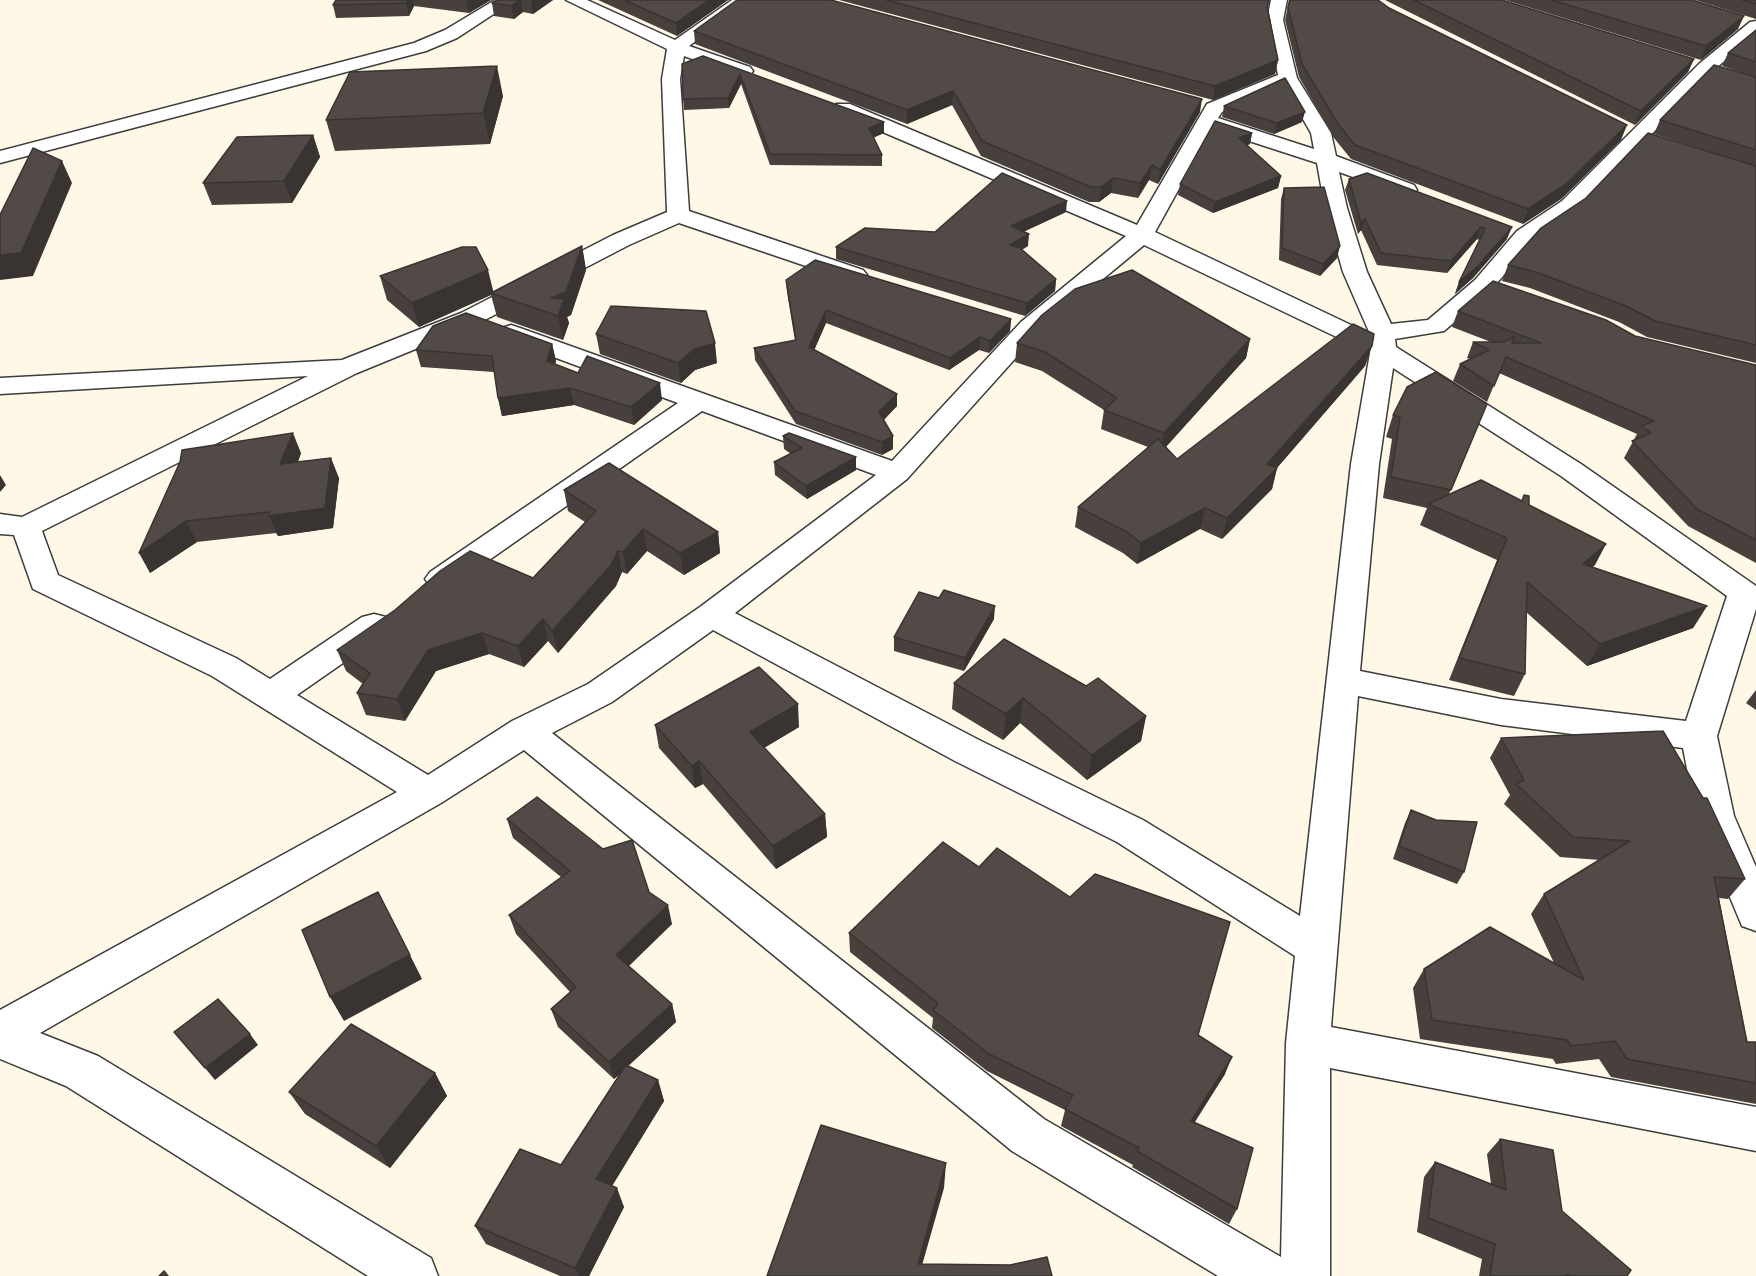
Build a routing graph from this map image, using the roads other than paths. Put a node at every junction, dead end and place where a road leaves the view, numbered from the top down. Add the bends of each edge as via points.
1 (507, 0) edge
2 (574, 0) edge
3 (743, 0) edge
4 (1279, 0) edge
5 (1734, 20) edge
6 (1756, 26) edge
7 (676, 46) junction
8 (1683, 62) edge
9 (1705, 68) junction
10 (1725, 75) edge
11 (1288, 78) junction
12 (767, 79) edge
13 (821, 100) edge
14 (1204, 110) junction
15 (1617, 127) edge
16 (1650, 141) junction
17 (0, 157) edge
18 (1328, 160) junction
19 (1426, 198) edge
20 (678, 215) junction
21 (1503, 227) edge
22 (1142, 236) junction
23 (1525, 236) junction
24 (877, 282) edge
25 (1483, 285) junction
26 (1511, 292) edge
27 (470, 318) junction
28 (1382, 341) junction
29 (348, 367) junction
30 (0, 386) edge
31 (699, 401) junction
32 (897, 473) junction
33 (13, 525) edge
34 (1750, 596) edge
35 (711, 615) junction
36 (1342, 680) junction
37 (271, 696) junction
38 (525, 731) junction
39 (1699, 736) junction
40 (428, 793) junction
41 (1756, 914) edge
42 (1317, 948) junction
43 (0, 1033) edge
44 (0, 1038) edge
45 (1308, 1043) junction
46 (1756, 1129) edge
47 (413, 1276) edge
48 (1264, 1276) edge
49 (1305, 1276) edge

1 - 17 street via 451,34 420,47
2 - 7 street
3 - 7 street
4 - 11 street via 1275,20
5 - 6 street
6 - 9 street
7 - 12 street
7 - 20 street via 671,80
8 - 9 street
9 - 10 street
9 - 16 street
11 - 14 street
11 - 18 street via 1303,107 1314,118
13 - 22 street
14 - 18 street
14 - 22 street
15 - 16 street
16 - 23 street via 1570,206
18 - 19 street
18 - 28 street via 1336,208 1355,272
20 - 24 street
20 - 27 street
21 - 23 street
22 - 28 street
22 - 32 street via 1019,324
23 - 25 street
25 - 26 street
25 - 28 street via 1435,326
27 - 29 street
27 - 31 street
28 - 34 street
28 - 36 street
29 - 30 street
29 - 33 street
31 - 32 street
31 - 37 street
32 - 35 street
33 - 37 street via 44,581 224,667
34 - 39 street
35 - 38 street via 600,693
35 - 42 street via 968,751 1130,831
36 - 39 street via 1501,712
36 - 42 street
37 - 40 street
38 - 40 street
38 - 48 street via 1028,1136
39 - 41 street via 1715,816
40 - 43 street
42 - 45 street
44 - 47 street via 82,1071
45 - 46 street
45 - 49 street

